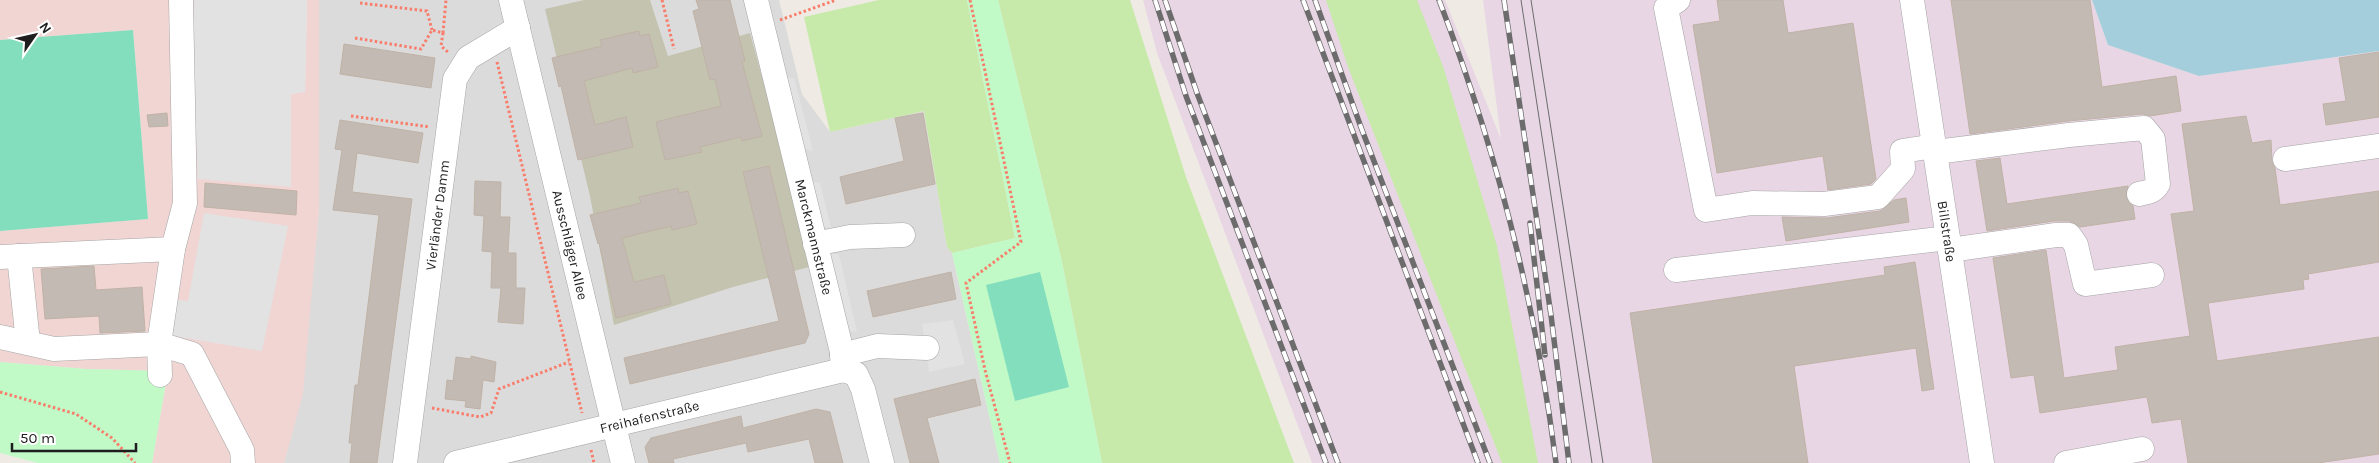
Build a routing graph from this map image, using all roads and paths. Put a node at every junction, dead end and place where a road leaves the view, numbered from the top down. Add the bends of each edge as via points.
1 (181, 0) edge
2 (446, 0) edge
3 (511, 0) edge
4 (662, 0) edge
5 (756, 0) edge
6 (836, 0) edge
7 (970, 0) edge
8 (1678, 0) edge
9 (1912, 0) edge
10 (360, 3) dead end
11 (762, 25) junction
12 (518, 28) junction
13 (432, 30) junction
14 (443, 32) junction
15 (355, 38) dead end
16 (496, 41) junction
17 (674, 49) dead end
18 (464, 64) junction
19 (351, 116) dead end
20 (448, 130) junction
21 (2379, 146) edge
22 (1935, 149) junction
23 (2285, 159) dead end
24 (2139, 194) dead end
25 (903, 235) dead end
26 (815, 244) junction
27 (1950, 244) junction
28 (173, 249) junction
29 (9, 256) edge
30 (1676, 270) dead end
31 (2152, 275) dead end
32 (0, 337) edge
33 (28, 343) junction
34 (159, 344) junction
35 (927, 348) dead end
36 (569, 362) junction
37 (843, 362) junction
38 (160, 375) dead end
39 (0, 392) edge
40 (439, 410) dead end
41 (614, 424) junction
42 (586, 431) junction
43 (2142, 449) dead end
44 (135, 463) edge
45 (243, 463) edge
46 (405, 463) edge
47 (456, 463) edge
48 (594, 463) edge
49 (623, 463) edge
50 (882, 463) edge
51 (1010, 463) edge
52 (1982, 463) edge
53 (2066, 463) edge

1 - 28 street via 185,203
2 - 14 path
3 - 12 street
4 - 17 path
5 - 11 street, Marckmannstraße
6 - 11 path via 791,18
7 - 51 path via 1021,242 966,283
8 - 22 street via 1666,8 1706,210 1752,203 1824,204 1878,197 1903,169 1902,151
9 - 22 street, Billstraße
10 - 13 path via 427,11
11 - 26 street, Marckmannstraße
12 - 16 street, Vierländer Damm
12 - 41 street, Ausschläger Allee
13 - 14 path
13 - 15 path via 421,49
14 - 18 path via 441,46
16 - 18 street, Vierländer Damm via 468,58
16 - 36 path via 498,73
18 - 20 street, Vierländer Damm via 455,78
19 - 20 path
20 - 46 street, Vierländer Damm
21 - 23 street
22 - 24 street via 2144,128 2153,139 2158,184 2151,192
22 - 27 street, Billstraße
25 - 26 street via 850,237
26 - 37 street, Marckmannstraße
27 - 30 street
27 - 31 street via 2069,235 2076,245 2085,284
27 - 52 street, Billstraße
28 - 29 street
28 - 34 street
29 - 33 street
32 - 33 street
33 - 34 street via 54,349
34 - 38 street
34 - 45 street via 192,354 242,450
35 - 37 street, Freihafenstraße via 877,346
36 - 40 path via 499,389 491,413 480,418
36 - 42 path
37 - 41 street, Freihafenstraße
37 - 50 street via 856,374 863,389
39 - 44 path via 76,414 112,438
41 - 42 street, Freihafenstraße
41 - 49 street, Ausschläger Allee
42 - 47 street, Freihafenstraße
42 - 48 path
43 - 53 street

